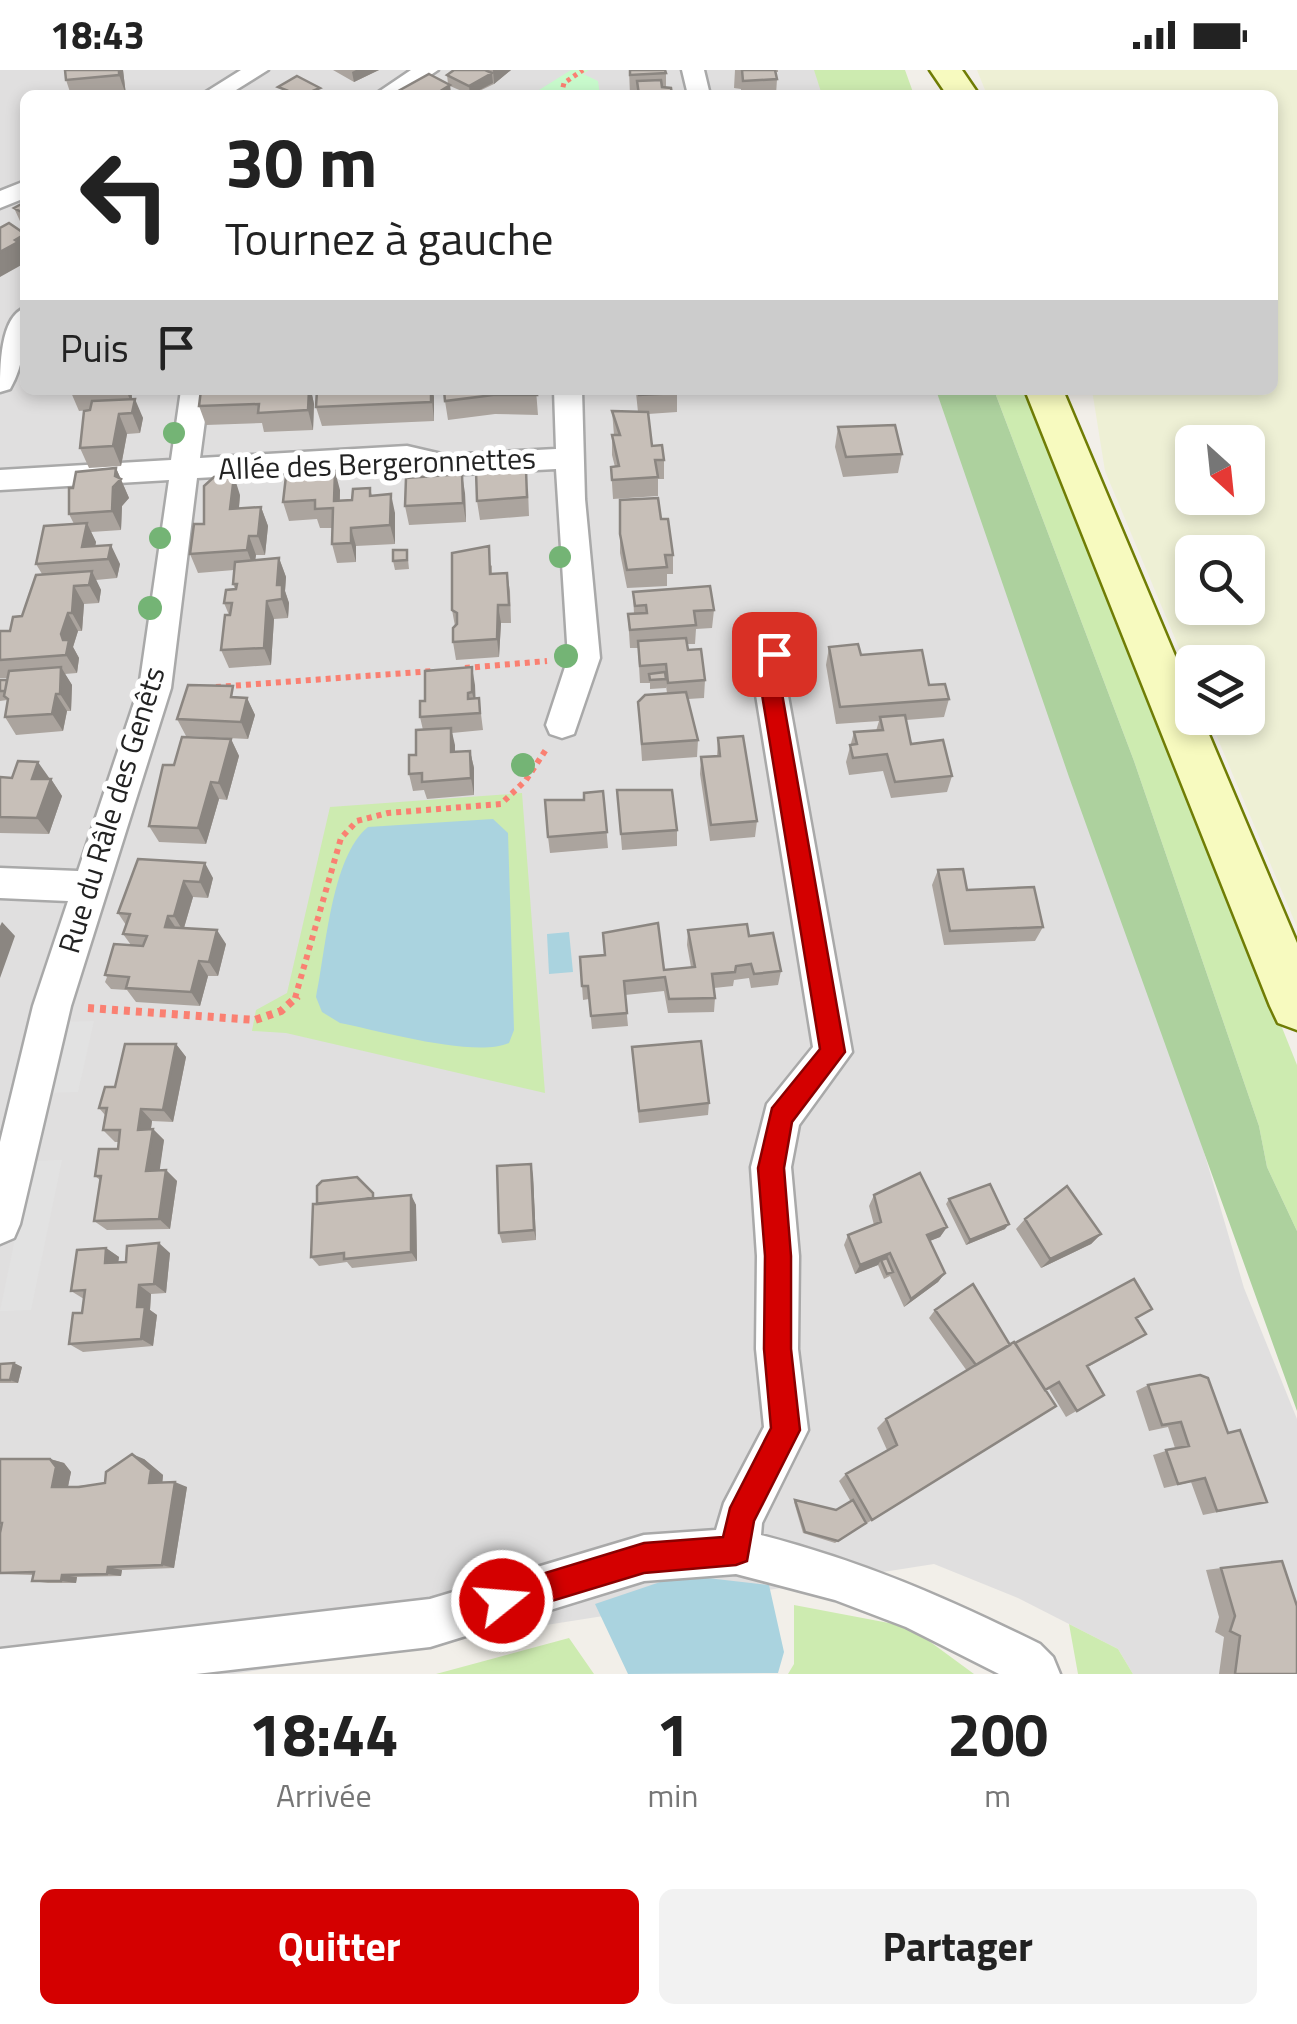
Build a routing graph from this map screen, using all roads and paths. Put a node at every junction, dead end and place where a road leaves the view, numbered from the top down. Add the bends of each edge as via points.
1 (257, 70) edge
2 (427, 70) edge
3 (582, 70) edge
4 (221, 90) edge
5 (394, 90) edge
6 (562, 90) edge
7 (20, 329) edge
8 (0, 383) edge
9 (194, 395) edge
10 (568, 395) edge
11 (1046, 395) edge
12 (1063, 395) edge
13 (1071, 454) junction
14 (570, 458) junction
15 (184, 470) junction
16 (0, 480) edge
17 (790, 643) dead end
18 (584, 658) junction
19 (456, 669) edge
20 (438, 670) edge
21 (155, 688) junction
22 (562, 726) joint
23 (0, 882) edge
24 (90, 887) junction
25 (52, 1006) junction
26 (1297, 1006) edge
27 (5, 1179) edge
28 (0, 1224) edge
29 (736, 1550) junction
30 (0, 1673) edge
31 (1036, 1674) edge

1 - 4 street
2 - 5 street
3 - 6 path
7 - 8 street
9 - 15 street, Rue du Râle des Genêts
10 - 14 street, Allée des Bergeronnettes
11 - 13 main road
12 - 13 main road
13 - 26 main road
14 - 15 street, Allée des Bergeronnettes via 446,465 406,456
14 - 18 street, Allée des Bergeronnettes
15 - 16 street, Allée des Bergeronnettes
15 - 21 street, Rue du Râle des Genêts
17 - 29 street via 767,664 833,1052 781,1117 771,1168 786,1430 740,1519
18 - 19 path
18 - 22 street, Allée des Bergeronnettes
20 - 21 path
21 - 24 street, Rue du Râle des Genêts
22 - 25 path via 501,804 388,813 358,822 342,838 298,996 281,1011 255,1020
23 - 24 street
24 - 25 street, Rue du Râle des Genêts
25 - 27 street, Rue du Râle des Genêts
27 - 28 street, Rue du Râle des Genêts
29 - 30 street via 644,1558 430,1622
29 - 31 street via 918,1608

